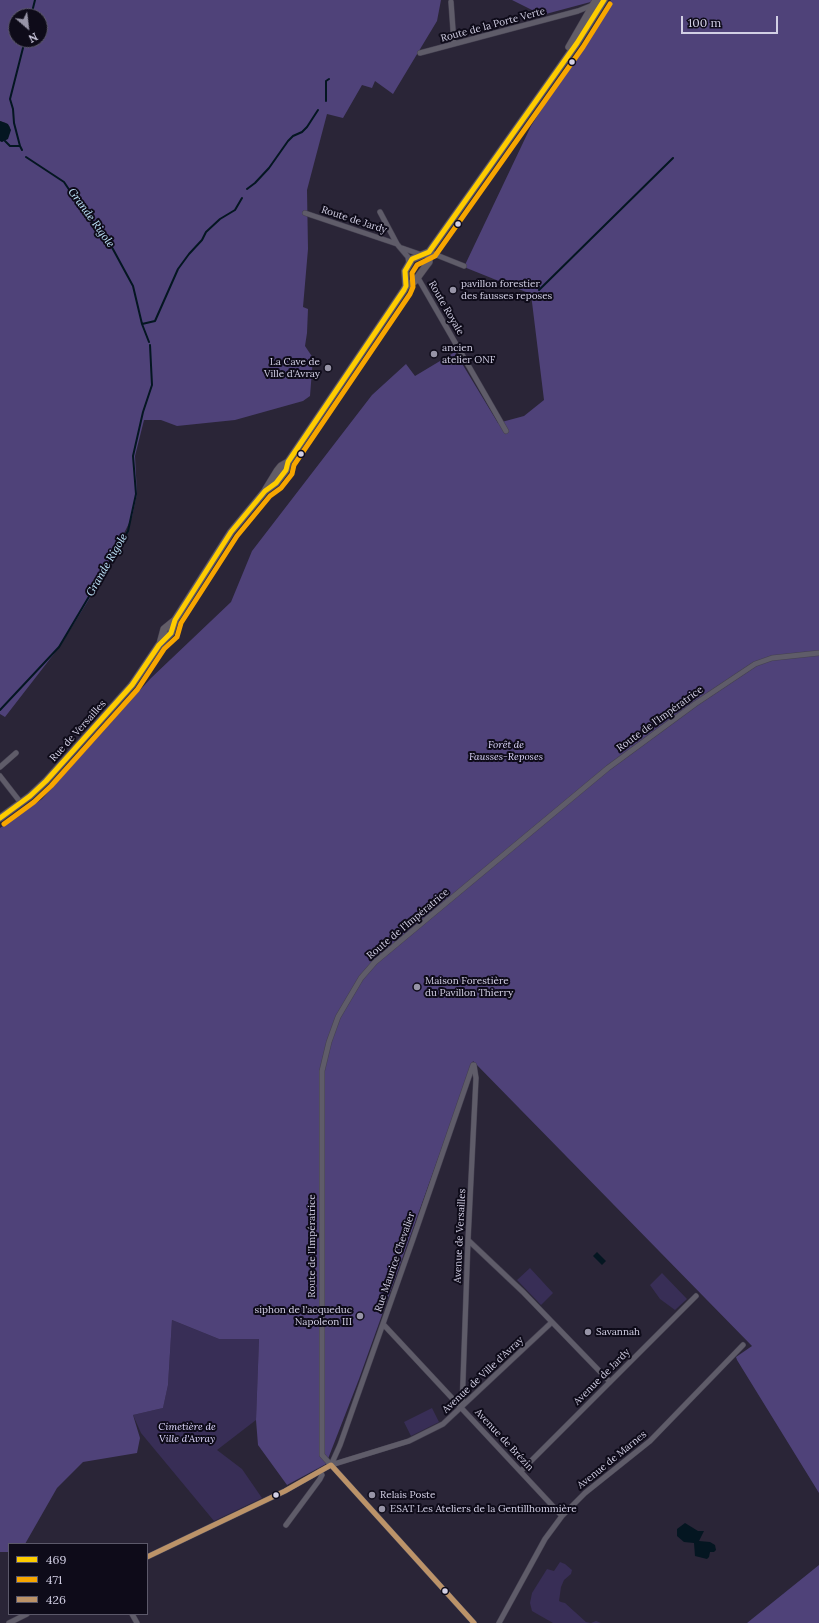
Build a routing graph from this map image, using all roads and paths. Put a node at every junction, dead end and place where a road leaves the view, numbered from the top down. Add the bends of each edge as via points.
1 (452, 2) dead end
2 (598, 2) edge
3 (454, 44) junction
4 (420, 53) dead end
5 (380, 212) dead end
6 (305, 213) dead end
7 (397, 244) junction
8 (402, 248) junction
9 (429, 252) junction
10 (422, 255) junction
11 (409, 264) junction
12 (464, 266) dead end
13 (418, 278) junction
14 (406, 286) junction
15 (506, 431) dead end
16 (819, 652) edge
17 (16, 753) dead end
18 (0, 767) edge
19 (0, 776) edge
20 (21, 803) junction
21 (0, 818) edge
22 (473, 1064) joint
23 (468, 1240) junction
24 (696, 1296) dead end
25 (552, 1322) junction
26 (383, 1324) junction
27 (743, 1345) dead end
28 (610, 1382) junction
29 (462, 1408) junction
30 (331, 1465) junction
31 (320, 1471) junction
32 (521, 1471) junction
33 (562, 1516) junction
34 (286, 1525) dead end
35 (148, 1557) edge
36 (26, 1615) edge
37 (9, 1623) edge
38 (474, 1623) edge
39 (499, 1623) edge

1 - 3 street
2 - 3 street, Route de la Porte Verte via 578,11
2 - 9 main road via 558,68
3 - 4 street, Route de la Porte Verte
5 - 7 street
6 - 7 street, Route de Jardy
7 - 8 street
8 - 10 street
8 - 11 street
9 - 10 main road
9 - 12 street
9 - 13 main road via 429,262
10 - 11 main road via 412,259
11 - 14 main road via 405,271
13 - 14 main road
13 - 15 street, Route Royale
14 - 20 main road, Rue de Versailles via 288,462 272,477 265,492 231,532 175,620 164,629 159,645 132,685 46,781
16 - 30 street, Route de l'Impératrice via 760,662 695,704 608,768 375,962 361,978 338,1017 322,1071 322,1455
17 - 18 street
19 - 20 street
20 - 21 main road, Rue de Versailles
22 - 23 street, Avenue de Versailles via 476,1078
22 - 26 street, Rue Maurice Chevalier
23 - 25 street
23 - 29 street, Avenue de Versailles
24 - 28 street, Avenue de Jardy
25 - 28 street
25 - 29 street, Avenue de Ville d'Avray
26 - 29 street, Avenue de Brézin
26 - 30 street, Rue Maurice Chevalier
27 - 33 street, Avenue de Marnes via 650,1441 585,1493
28 - 32 street, Avenue de Jardy
29 - 30 street, Avenue de Ville d'Avray via 444,1424 409,1441
29 - 32 street, Avenue de Brézin
30 - 31 street, Avenue de Ville d'Avray
30 - 38 street
31 - 34 street via 320,1479
31 - 35 street, Avenue de Ville d'Avray via 285,1491
32 - 33 street, Avenue de Brézin
33 - 39 street, Avenue de Marnes via 545,1539
36 - 37 street

